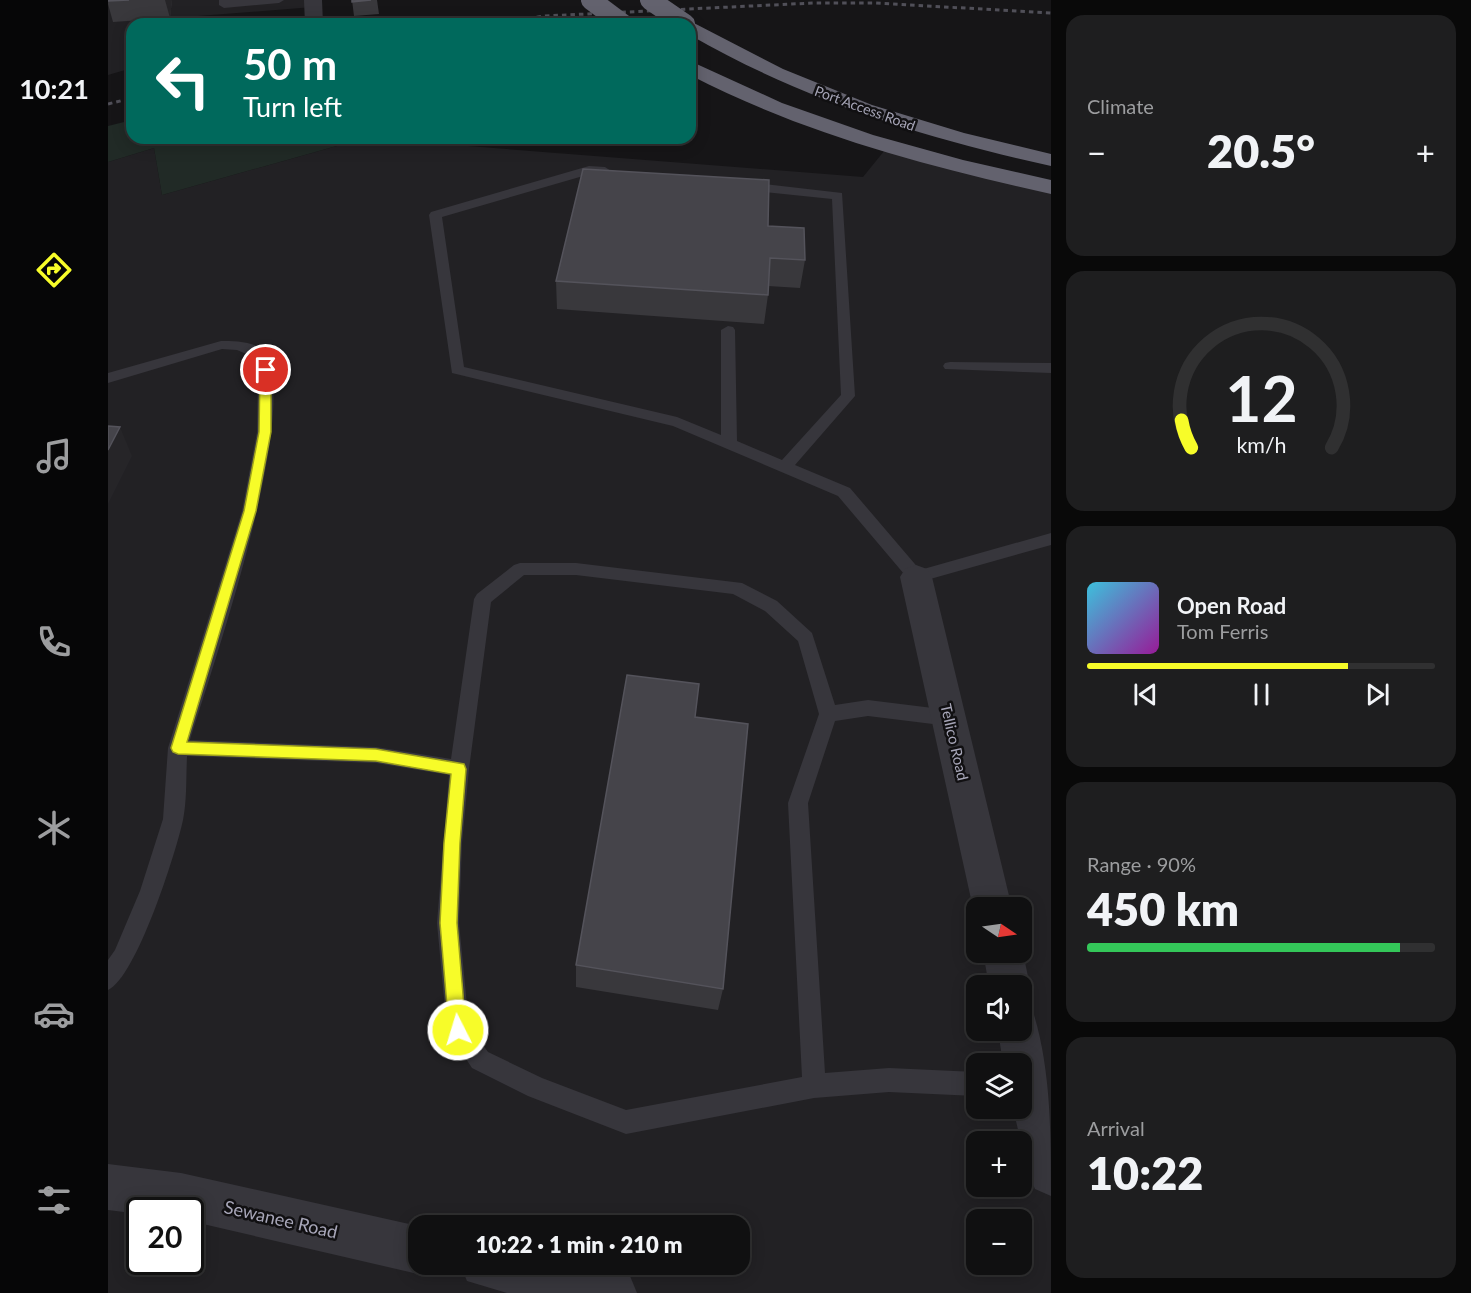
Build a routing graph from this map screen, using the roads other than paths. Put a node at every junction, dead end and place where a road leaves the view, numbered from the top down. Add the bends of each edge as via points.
1 (224, 0) edge
2 (279, 0) edge
3 (313, 0) edge
4 (591, 0) edge
5 (650, 0) edge
6 (314, 18) edge
7 (615, 18) edge
8 (676, 18) edge
9 (696, 31) edge
10 (696, 70) edge
11 (1051, 160) edge
12 (625, 173) edge
13 (731, 184) edge
14 (1051, 187) edge
15 (728, 330) dead end
16 (950, 366) dead end
17 (1051, 369) edge
18 (108, 378) edge
19 (729, 444) junction
20 (784, 467) junction
21 (1051, 539) edge
22 (916, 577) junction
23 (828, 714) junction
24 (949, 718) junction
25 (178, 748) junction
26 (459, 769) junction
27 (990, 897) edge
28 (108, 979) edge
29 (966, 1084) edge
30 (814, 1086) junction
31 (1032, 1105) edge
32 (1051, 1173) edge
33 (108, 1187) edge
34 (408, 1248) edge
35 (533, 1275) edge
36 (613, 1293) edge

1 - 2 lane via 224,5
3 - 6 street
4 - 7 highway, bridge
5 - 8 highway, bridge
9 - 11 highway, Port Access Road via 738,56 854,105 919,127
10 - 14 highway, Port Access Road via 813,121
12 - 19 lane via 589,170 435,215 457,370 677,422
13 - 20 lane via 838,196 848,396
15 - 19 lane
16 - 17 lane
18 - 25 lane via 221,345 257,353 266,370 265,432 250,511
19 - 20 lane
20 - 22 lane via 844,492
21 - 22 lane
22 - 24 street, Tellico Road
23 - 24 lane via 868,708
23 - 26 lane via 806,638 771,606 736,588 576,569 520,569 483,599
23 - 30 lane via 798,803
24 - 27 street, Tellico Road
25 - 26 lane via 376,755
25 - 28 lane via 173,819 151,891 123,957
26 - 30 lane via 448,923 458,1030 480,1060 536,1088 626,1122
29 - 30 lane via 889,1080
31 - 32 street
33 - 34 street, Sewanee Road via 181,1197
35 - 36 street

